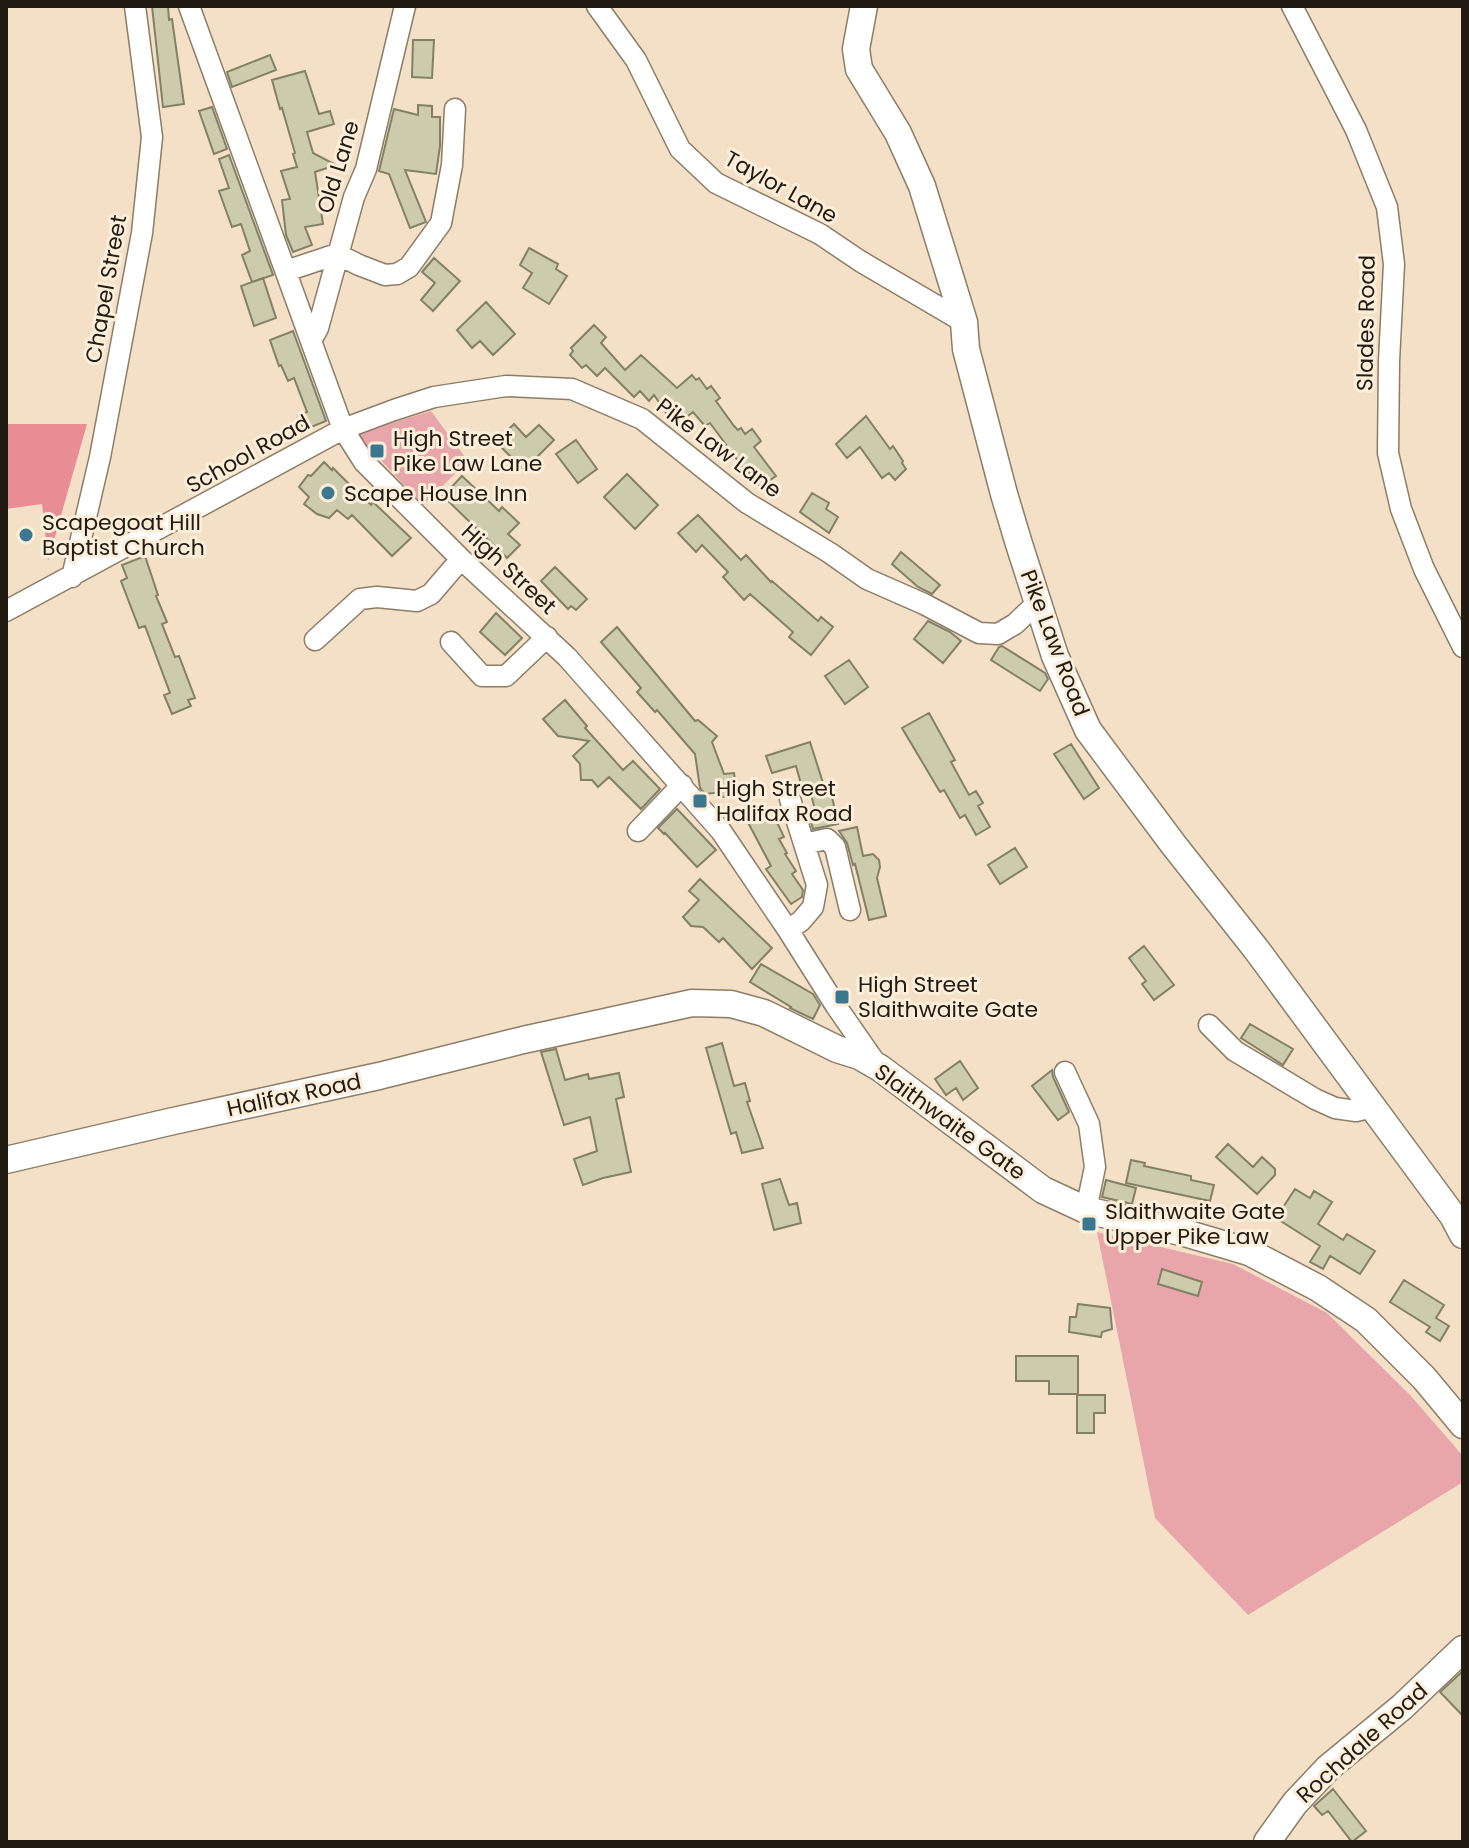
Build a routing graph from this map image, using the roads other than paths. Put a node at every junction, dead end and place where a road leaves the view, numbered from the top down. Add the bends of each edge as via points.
1 (135, 6) edge
2 (189, 6) edge
3 (405, 6) edge
4 (597, 6) edge
5 (864, 6) edge
6 (1292, 6) edge
7 (455, 109) dead end
8 (337, 254) junction
9 (286, 271) junction
10 (964, 322) junction
11 (311, 341) junction
12 (343, 429) junction
13 (461, 559) junction
14 (72, 577) junction
15 (1037, 603) junction
16 (6, 611) edge
17 (547, 637) junction
18 (315, 640) dead end
19 (451, 642) dead end
20 (1463, 647) edge
21 (682, 785) junction
22 (790, 799) dead end
23 (638, 831) dead end
24 (804, 844) junction
25 (850, 910) dead end
26 (788, 930) junction
27 (1209, 1025) dead end
28 (582, 1028) joint
29 (880, 1068) junction
30 (1065, 1072) dead end
31 (1373, 1107) junction
32 (6, 1160) edge
33 (1086, 1210) junction
34 (1463, 1235) edge
35 (1463, 1425) edge
36 (1463, 1649) edge
37 (1267, 1842) edge

1 - 14 street, Chapel Street via 152,137 142,233
2 - 9 street, High Street
3 - 8 street, Old Lane via 366,169
4 - 10 street, Taylor Lane via 636,60 680,149 716,183 820,234
5 - 10 street, Pike Law Road via 856,49 859,69 922,186
6 - 20 street, Slades Road via 1356,130 1387,207 1394,264 1388,453 1401,509 1424,569
7 - 8 street via 441,223 409,267 385,275
8 - 9 street
8 - 11 street, Old Lane
9 - 11 street, High Street
10 - 15 street, Pike Law Road via 993,455
11 - 12 street, High Street
12 - 13 street, High Street via 364,462
12 - 14 street, School Road
12 - 15 street, Pike Law Lane via 434,397 506,386 572,389 642,419 747,503 867,579 979,633 998,634
13 - 17 street, High Street
13 - 18 street via 431,594 417,601 360,599
14 - 16 street, School Road
15 - 31 street, Pike Law Road via 1088,730
17 - 19 street via 506,676 482,676
17 - 21 street, High Street
21 - 23 street
21 - 26 street, High Street via 721,831
22 - 24 street
24 - 25 street via 827,839 835,847
24 - 26 street via 817,885 813,907
26 - 29 street, High Street
27 - 31 street via 1235,1051 1315,1099 1356,1111
28 - 29 street, Slaithwaite Gate via 692,1003 731,1004 764,1013
28 - 32 street, Halifax Road
29 - 33 street, Slaithwaite Gate via 1043,1190
30 - 33 street via 1089,1124 1095,1167
31 - 34 street, Pike Law Road
33 - 35 street, Slaithwaite Gate via 1249,1252 1318,1288 1366,1320
36 - 37 street, Rochdale Road via 1328,1768

